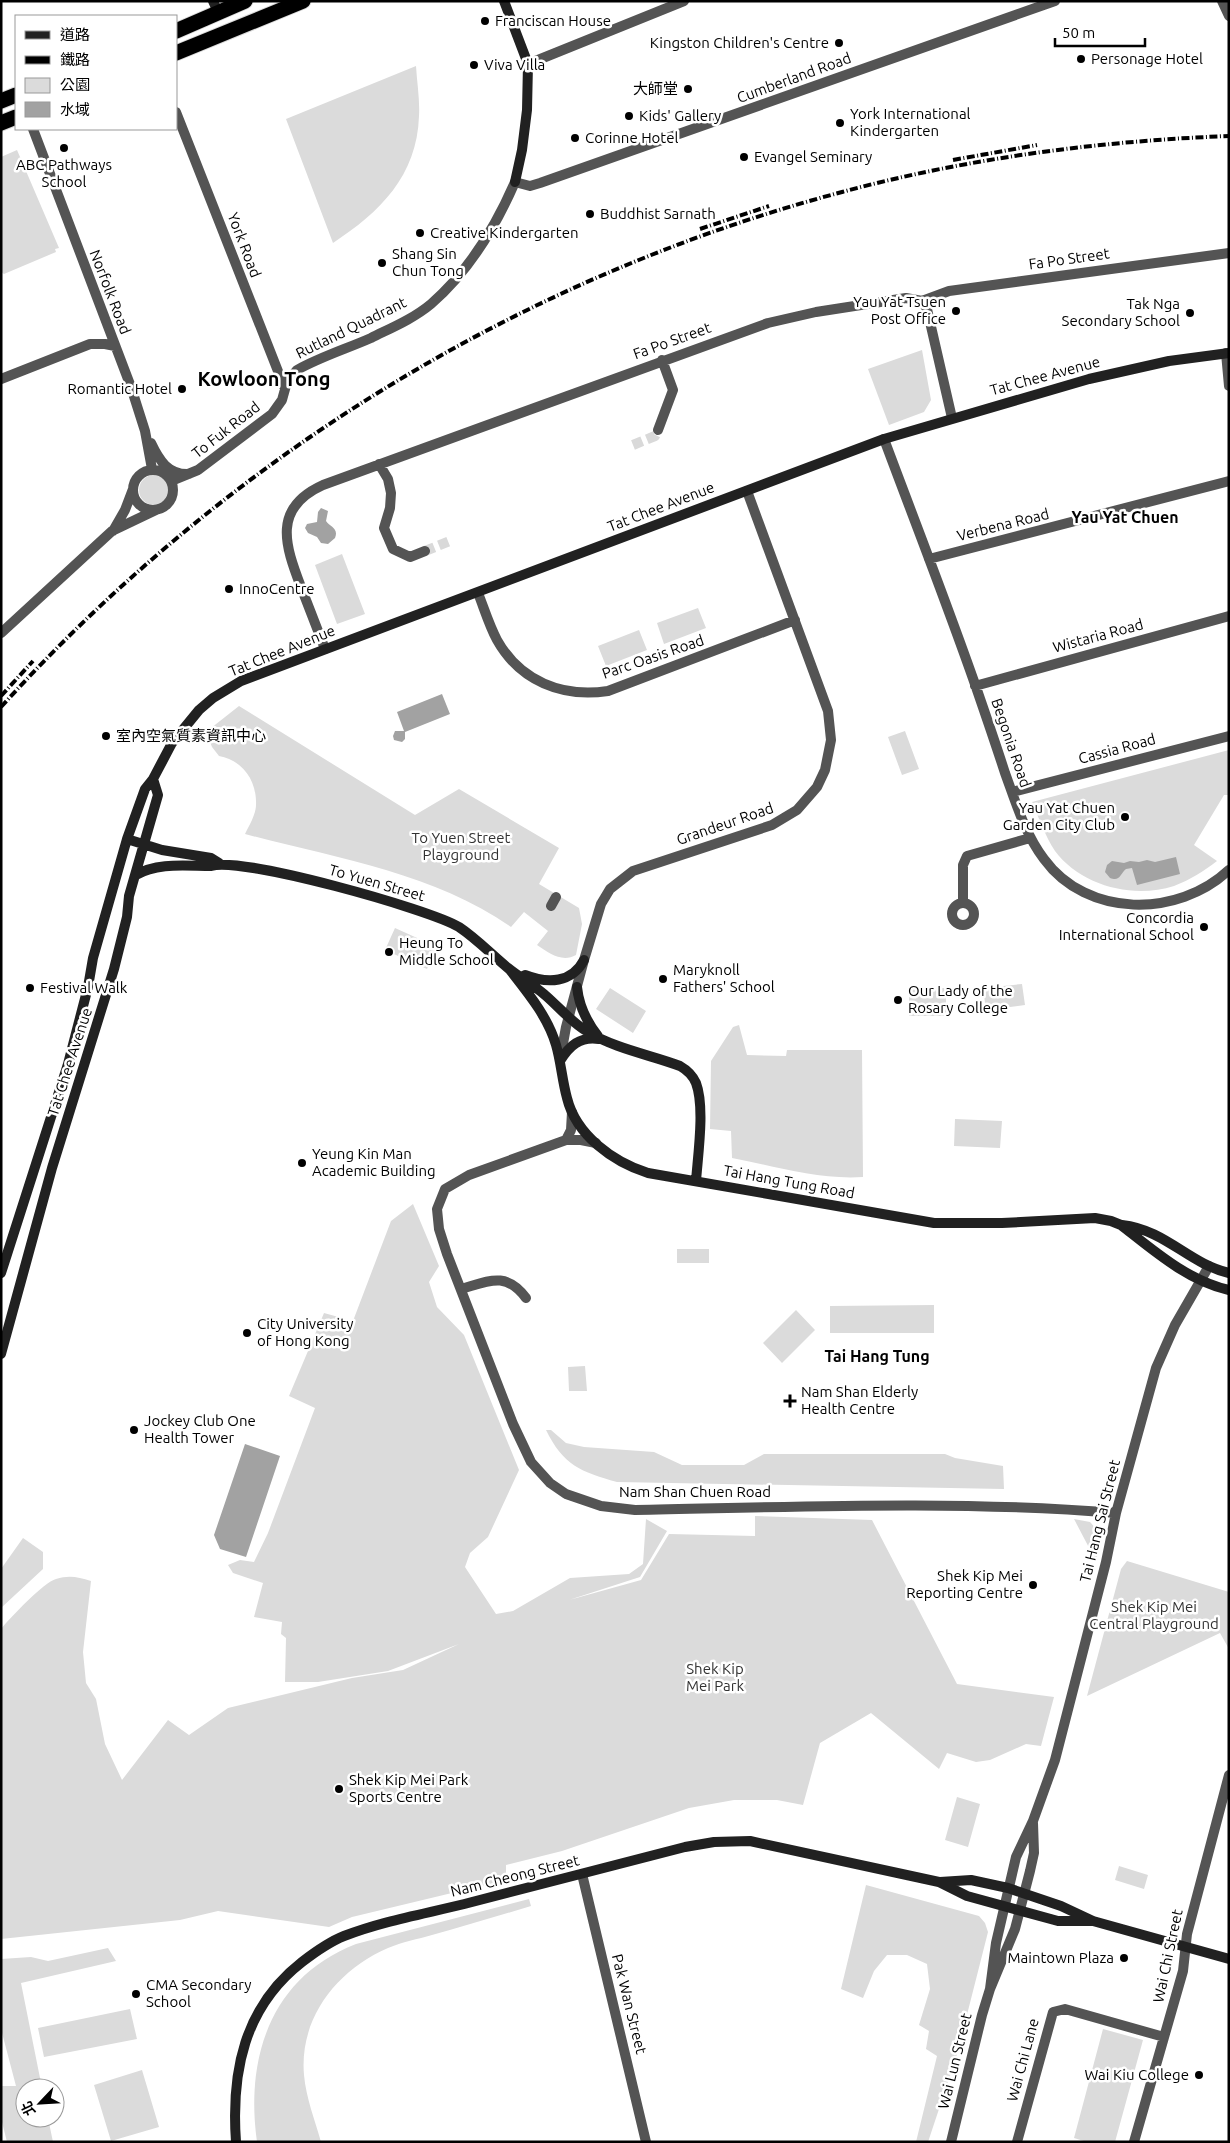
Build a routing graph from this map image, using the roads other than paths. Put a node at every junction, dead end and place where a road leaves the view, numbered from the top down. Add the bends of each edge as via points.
1 (245, 1) edge
2 (303, 1) edge
3 (504, 1) edge
4 (684, 1) edge
5 (1055, 1) edge
6 (1222, 1) edge
7 (215, 7) edge
8 (1229, 16) edge
9 (242, 25) junction
10 (178, 30) edge
11 (178, 52) edge
12 (528, 64) junction
13 (15, 95) edge
14 (1, 101) edge
15 (15, 117) edge
16 (178, 117) edge
17 (1, 123) edge
18 (33, 130) edge
19 (515, 182) junction
20 (1229, 252) edge
21 (922, 300) junction
22 (115, 346) junction
23 (1228, 353) edge
24 (662, 360) junction
25 (1, 379) edge
26 (1229, 386) edge
27 (285, 389) junction
28 (952, 418) junction
29 (658, 430) tunnel mouth
30 (145, 431) junction
31 (884, 439) junction
32 (379, 464) junction
33 (152, 469) junction
34 (193, 473) junction
35 (1229, 480) edge
36 (172, 481) junction
37 (133, 489) junction
38 (747, 491) junction
39 (156, 510) junction
40 (112, 532) junction
41 (425, 551) tunnel mouth
42 (929, 558) junction
43 (478, 593) junction
44 (1229, 616) edge
45 (794, 620) junction
46 (1, 633) edge
47 (325, 649) junction
48 (975, 686) junction
49 (1229, 736) edge
50 (153, 779) junction
51 (1012, 792) junction
52 (1030, 838) junction
53 (127, 839) junction
54 (145, 845) junction
55 (219, 863) junction
56 (1229, 870) edge
57 (136, 875) junction
58 (963, 903) dead end
59 (584, 960) junction
60 (510, 970) junction
61 (577, 987) junction
62 (569, 1017) junction
63 (601, 1039) junction
64 (560, 1062) junction
65 (572, 1112) junction
66 (566, 1140) junction
67 (596, 1143) junction
68 (696, 1181) junction
69 (1121, 1225) junction
70 (1209, 1266) junction
71 (2, 1271) edge
72 (1229, 1272) edge
73 (1201, 1281) junction
74 (461, 1289) junction
75 (1229, 1290) edge
76 (526, 1298) dead end
77 (2, 1350) edge
78 (1116, 1513) junction
79 (1229, 1776) edge
80 (1032, 1820) junction
81 (582, 1874) junction
82 (939, 1882) junction
83 (1008, 1888) junction
84 (1024, 1893) junction
85 (1005, 1906) junction
86 (1019, 1911) junction
87 (1093, 1921) junction
88 (1186, 1949) junction
89 (1229, 1959) edge
90 (990, 1989) junction
91 (1164, 2037) junction
92 (236, 2142) edge
93 (646, 2142) edge
94 (951, 2142) edge
95 (1017, 2142) edge
96 (1134, 2142) edge

1 - 7 highway
2 - 9 highway
3 - 12 main road, Rutland Quadrant
4 - 12 street
5 - 19 street, Cumberland Road via 540,183 530,186
6 - 8 street
7 - 9 highway via 228,21
7 - 10 highway
9 - 11 highway
12 - 19 main road, Rutland Quadrant via 523,143
13 - 14 highway
15 - 17 highway
16 - 27 street, York Road
18 - 22 street, Norfolk Road
19 - 27 street, Rutland Quadrant via 501,215 471,261 430,305 398,324 297,370
20 - 21 street, Fa Po Street via 949,291
21 - 24 street, Fa Po Street via 906,298 791,318
21 - 28 street via 927,309
22 - 25 street via 90,344
22 - 30 street, Norfolk Road
23 - 26 street
23 - 28 main road, Tat Chee Avenue via 1169,361 1089,379
24 - 29 street via 673,390
24 - 32 street, Fa Po Street
27 - 34 street, To Fuk Road via 272,414
28 - 31 main road, Tat Chee Avenue
30 - 33 street, Norfolk Road
30 - 34 street via 166,467 181,474
31 - 38 main road, Tat Chee Avenue
31 - 42 street, Begonia Road
32 - 41 street via 388,479 391,493 384,528 393,549 410,557
32 - 47 street, Fa Po Street via 306,494 288,519 289,556
33 - 36 street via 164,472
33 - 37 street via 137,478
34 - 36 street, To Fuk Road
35 - 42 street, Verbena Road
36 - 39 street via 171,499
37 - 39 street via 140,505
37 - 40 street
38 - 43 main road, Tat Chee Avenue
38 - 45 street, Grandeur Road
39 - 40 street
40 - 46 street
42 - 48 street, Begonia Road
43 - 45 street, Parc Oasis Road via 496,639 516,666 543,684 575,693 608,691
43 - 47 main road, Tat Chee Avenue
44 - 48 street, Wistaria Road
45 - 59 street, Grandeur Road via 830,721 830,750 817,787 798,810 772,825 642,867 625,876 610,889 601,904
47 - 50 main road, Tat Chee Avenue via 241,681 213,698 172,743
48 - 51 street, Begonia Road
49 - 51 street, Cassia Road
50 - 53 main road, Tat Chee Avenue via 145,789
50 - 54 main road, Tat Chee Avenue via 158,795
51 - 52 street, Begonia Road
52 - 56 street, Begonia Road via 1063,879 1092,896 1115,903 1145,905 1176,900 1202,889
52 - 58 street via 967,856 963,865
53 - 54 main road, To Yuen Street
53 - 71 main road, Tat Chee Avenue via 93,958 68,1064
54 - 55 main road, To Yuen Street via 211,858
54 - 57 main road, Tat Chee Avenue
55 - 57 main road, To Yuen Street via 158,867
55 - 60 main road, To Yuen Street via 273,870 431,914 460,928
57 - 77 main road, Tat Chee Avenue via 110,985 52,1168
59 - 60 main road via 578,970 558,980 539,980
59 - 61 street, Grandeur Road
60 - 62 main road, To Yuen Street
60 - 64 main road, To Yuen Street via 542,1015 556,1044
61 - 62 street, Grandeur Road
61 - 63 main road via 585,1017
62 - 63 main road, To Yuen Street
62 - 64 street, Tai Hang Tung Road
63 - 64 main road via 579,1041 568,1049
63 - 68 main road, To Yuen Street via 680,1066 690,1073 700,1109
64 - 65 main road, Tai Hang Tung Road
65 - 66 street via 571,1130
65 - 67 main road, Tai Hang Tung Road
66 - 67 street
66 - 74 street, Nam Shan Chuen Road via 469,1174 445,1189 437,1209 439,1229
67 - 68 main road, Tai Hang Tung Road via 633,1168
68 - 69 main road, Tai Hang Tung Road via 934,1223 1095,1218
69 - 70 main road, Tai Hang Tung Road via 1149,1231
69 - 73 main road, Tai Hang Tung Road
70 - 72 main road, Tai Hang Tung Road
70 - 73 street, Tai Hang Sai Street
73 - 75 main road, Tai Hang Tung Road
73 - 78 street, Tai Hang Sai Street via 1156,1368
74 - 76 street via 493,1280 506,1280
74 - 78 street, Nam Shan Chuen Road via 531,1462 550,1483 581,1500 635,1510 971,1506
78 - 80 street, Tai Hang Sai Street via 1055,1760
79 - 88 street, Wai Chi Street via 1189,1926
80 - 83 street, Tai Hang Sai Street via 1019,1848
80 - 84 street, Tai Hang Sai Street via 1034,1853
81 - 82 main road, Nam Cheong Street via 700,1844 750,1841
81 - 92 main road, Nam Cheong Street via 357,1932 328,1944 289,1972 258,2012 247,2036 239,2062 234,2102
81 - 93 street, Pak Wan Street
82 - 83 main road, Nam Cheong Street via 971,1880
82 - 85 main road, Nam Cheong Street via 967,1896
83 - 84 main road, Nam Cheong Street
83 - 85 street, Wai Lun Street
84 - 86 street, Wai Lun Street
84 - 87 main road, Nam Cheong Street
85 - 86 main road, Nam Cheong Street
85 - 90 street, Wai Lun Street
86 - 87 main road, Nam Cheong Street via 1058,1921
86 - 90 street, Wai Lun Street via 1009,1946
87 - 88 main road, Nam Cheong Street
88 - 89 main road, Nam Cheong Street
88 - 91 street, Wai Chi Street
90 - 94 street, Wai Lun Street
91 - 95 street, Wai Chi Lane via 1065,2009 1053,2012
91 - 96 street, Wai Chi Street

